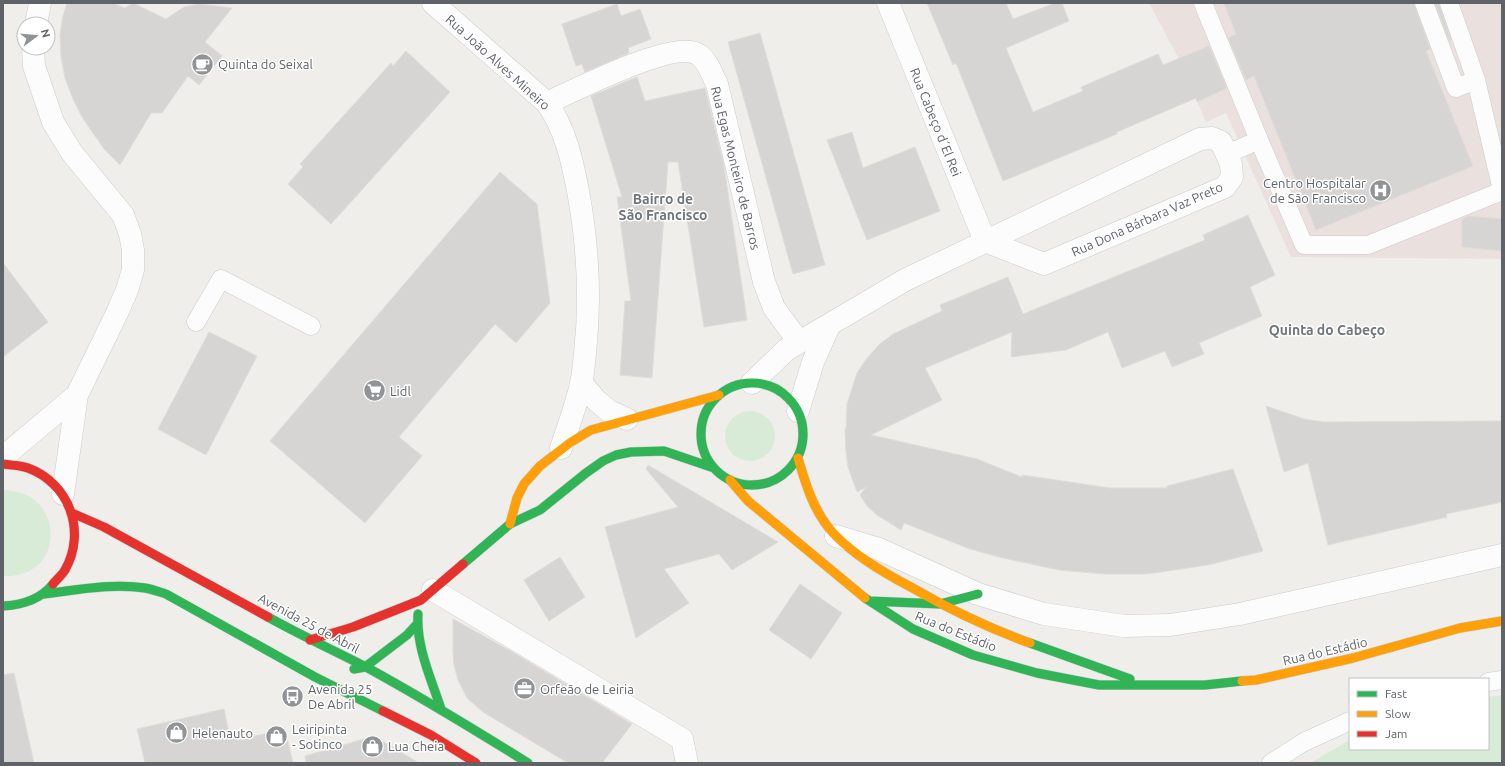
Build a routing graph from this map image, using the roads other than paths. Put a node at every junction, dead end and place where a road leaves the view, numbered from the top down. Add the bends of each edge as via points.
1 (40, 3) edge
2 (433, 3) edge
3 (888, 3) edge
4 (1203, 3) edge
5 (1424, 3) edge
6 (1448, 3) edge
7 (38, 16) edge
8 (33, 56) edge
9 (1476, 80) junction
10 (547, 103) junction
11 (1259, 140) junction
12 (1227, 154) junction
13 (1502, 190) edge
14 (985, 241) junction
15 (196, 322) dead end
16 (311, 326) dead end
17 (829, 326) junction
18 (799, 342) junction
19 (752, 383) junction
20 (581, 384) junction
21 (76, 395) junction
22 (719, 395) junction
23 (798, 411) junction
24 (627, 419) junction
25 (561, 448) junction
26 (3, 457) edge
27 (798, 458) junction
28 (3, 464) edge
29 (714, 468) junction
30 (730, 480) junction
31 (68, 504) junction
32 (510, 524) junction
33 (836, 536) junction
34 (1502, 556) edge
35 (44, 594) junction
36 (978, 594) junction
37 (427, 595) junction
38 (869, 601) junction
39 (940, 604) junction
40 (4, 606) edge
41 (1502, 621) edge
42 (417, 624) junction
43 (310, 640) junction
44 (366, 667) junction
45 (342, 672) dead end
46 (329, 674) dead end
47 (315, 677) junction
48 (1502, 680) edge
49 (1489, 682) edge
50 (1150, 686) junction
51 (441, 709) junction
52 (1349, 721) edge
53 (476, 763) edge
54 (528, 763) edge
55 (687, 763) edge
56 (1271, 763) edge

1 - 7 street
2 - 10 street, Rua João Alves Mineiro
3 - 14 street, Rua Cabeço d´El Rei
4 - 11 lane
5 - 9 lane via 1456,88
6 - 9 lane
8 - 21 street via 34,66 53,122 72,153 123,215 133,250 133,270 127,290
9 - 13 lane
10 - 18 street, Rua Egas Monteiro de Barros via 639,61 686,50 699,55 716,84 764,282 774,308
10 - 20 street, Rua João Alves Mineiro via 564,134 584,225 589,294
11 - 12 lane
11 - 13 lane via 1304,244 1368,245
12 - 14 street, Rua Dona Bárbara Vaz Preto via 1221,142 1212,138 1200,139
12 - 14 street, Rua Dona Bárbara Vaz Preto via 1232,177 1225,187 1044,264
14 - 17 street, Rua Dona Bárbara Vaz Preto via 905,280
15 - 16 lane via 221,279
17 - 18 street, Rua Dona Bárbara Vaz Preto
17 - 23 street via 813,362
18 - 19 street, Rua Dona Bárbara Vaz Preto via 786,350
19 - 22 street via 740,384
19 - 23 street via 779,390 790,399
20 - 24 street via 609,411
20 - 25 street, Rua João Alves Mineiro
21 - 26 street
21 - 31 street
22 - 24 street
22 - 29 street via 709,407 703,422 701,439 705,454
23 - 27 street via 804,434
24 - 25 street via 591,430
25 - 32 street via 529,477 518,493
27 - 30 street via 789,470 776,480 761,485 745,485
27 - 33 street, Rua do Estádio via 809,495
28 - 31 street via 26,466 40,473 53,482
29 - 30 street
29 - 32 street via 664,451 616,455 586,472 540,510
30 - 38 street, Rua do Estádio via 748,501
31 - 35 street via 76,531 74,549 68,566 58,582
31 - 43 street, Avenida 25 de Abril
32 - 37 street
33 - 36 street via 879,549
33 - 39 street, Rua do Estádio via 876,568
34 - 36 street via 1240,614 1170,625 1124,626 1097,623 1044,614
35 - 40 street via 32,600
35 - 47 street via 104,587 147,588 166,594
36 - 39 street
37 - 42 street
37 - 43 street via 353,627
37 - 55 street via 682,739
38 - 39 street
38 - 50 street, Rua do Estádio via 914,629 973,655 1070,680
39 - 50 street, Rua do Estádio via 1019,639
41 - 50 street, Rua do Estádio via 1460,628 1353,658 1256,680 1205,685
42 - 44 street
42 - 51 street
43 - 44 street, Avenida 25 de Abril
44 - 45 street
44 - 51 street, Avenida 25 de Abril
46 - 47 street
47 - 53 street via 431,736
48 - 49 lane
51 - 54 street, Avenida 25 de Abril
52 - 56 lane via 1304,742

